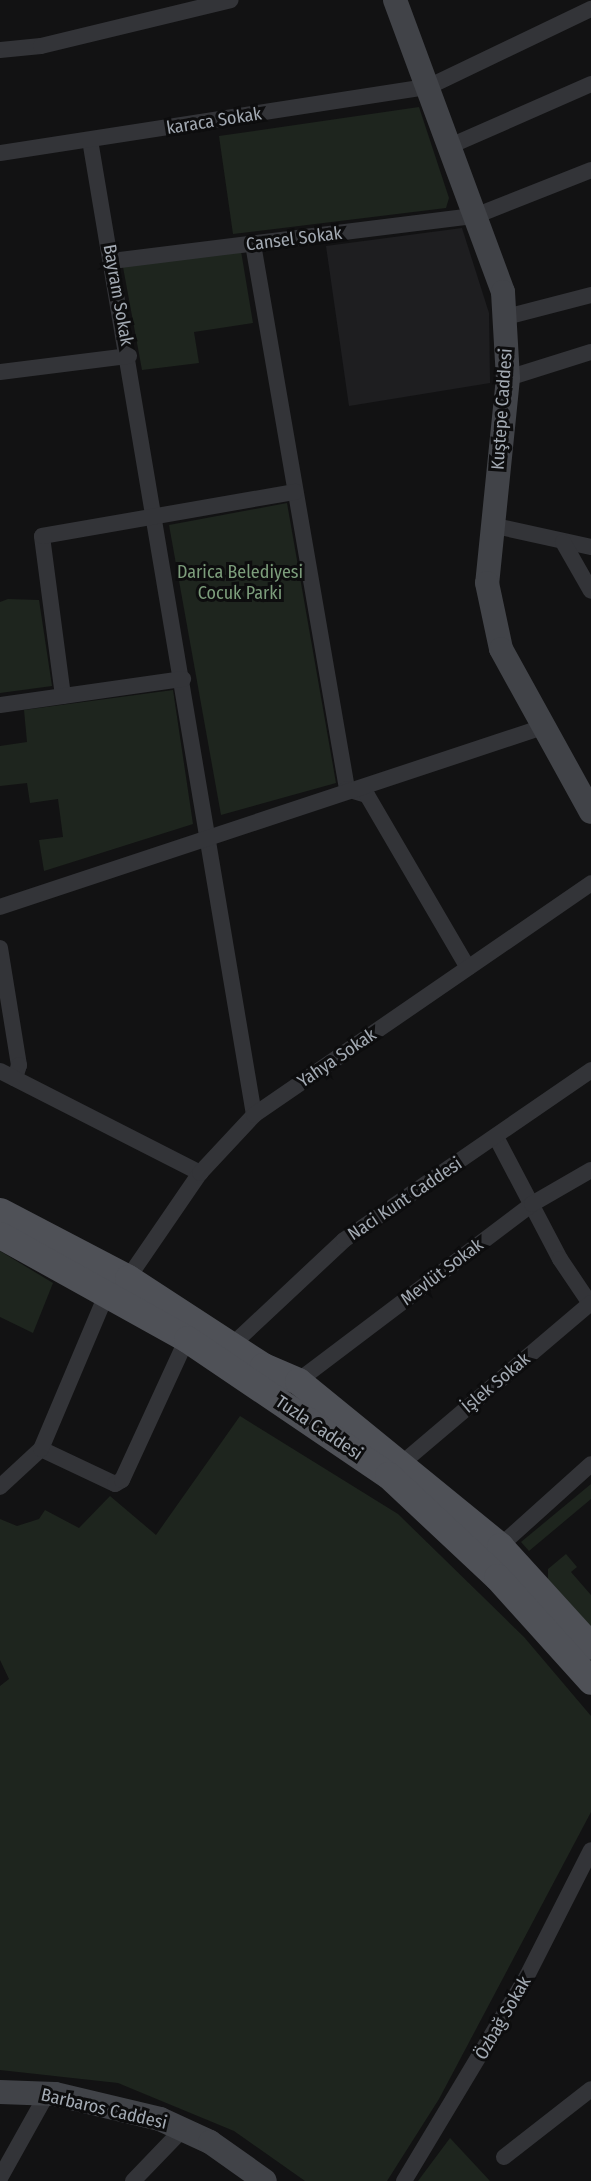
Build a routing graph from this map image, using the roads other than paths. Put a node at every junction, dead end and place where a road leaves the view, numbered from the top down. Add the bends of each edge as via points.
1 (231, 0) edge
2 (395, 0) edge
3 (591, 9) edge
4 (0, 50) edge
5 (591, 84) edge
6 (428, 87) junction
7 (90, 140) junction
8 (450, 146) junction
9 (0, 153) edge
10 (591, 170) edge
11 (476, 216) junction
12 (253, 244) junction
13 (112, 261) junction
14 (591, 295) edge
15 (506, 317) junction
16 (591, 352) edge
17 (129, 356) junction
18 (0, 372) edge
19 (507, 378) junction
20 (296, 492) junction
21 (156, 516) junction
22 (491, 525) junction
23 (563, 542) junction
24 (591, 547) edge
25 (591, 591) edge
26 (183, 679) junction
27 (63, 696) junction
28 (0, 705) edge
29 (543, 727) junction
30 (346, 789) junction
31 (591, 812) edge
32 (209, 836) junction
33 (591, 883) edge
34 (0, 907) edge
35 (0, 948) edge
36 (468, 968) junction
37 (591, 1070) edge
38 (7, 1075) edge
39 (254, 1115) junction
40 (496, 1137) junction
41 (591, 1170) edge
42 (200, 1173) junction
43 (532, 1204) junction
44 (0, 1211) edge
45 (0, 1235) edge
46 (118, 1286) junction
47 (591, 1304) edge
48 (187, 1339) junction
49 (233, 1344) junction
50 (298, 1381) junction
51 (41, 1449) junction
52 (400, 1464) junction
53 (591, 1464) edge
54 (0, 1487) edge
55 (500, 1546) junction
56 (591, 1646) edge
57 (591, 1681) edge
58 (591, 1850) edge
59 (0, 2092) edge
60 (48, 2092) junction
61 (590, 2093) edge
62 (183, 2129) junction
63 (504, 2157) dead end
64 (8, 2177) edge
65 (142, 2178) edge
66 (265, 2181) edge
67 (404, 2181) edge

1 - 4 street via 41,46
2 - 6 street, Kuştepe Caddesi
3 - 6 street, karaca Sokak
5 - 8 street
6 - 7 street, karaca Sokak
6 - 8 street, Kuştepe Caddesi
7 - 9 street, karaca Sokak
7 - 13 street, Bayram Sokak
8 - 11 street, Kuştepe Caddesi
10 - 11 street, Cansel Sokak
11 - 12 street, Cansel Sokak
11 - 15 street, Kuştepe Caddesi
12 - 13 street, Cansel Sokak
12 - 20 street
13 - 17 street, Bayram Sokak
14 - 15 street
15 - 19 street, Kuştepe Caddesi
16 - 19 street
17 - 18 street, Bayram Sokak
17 - 21 street
19 - 22 street, Kuştepe Caddesi
20 - 21 street
20 - 30 street
21 - 26 street
21 - 27 street via 42,536
22 - 23 street
22 - 29 street, Kuştepe Caddesi via 487,583 501,649
23 - 24 street
23 - 25 street
26 - 27 street
26 - 32 street
27 - 28 street
29 - 30 street
29 - 31 street, Kuştepe Caddesi
30 - 32 street
30 - 36 street via 367,795
32 - 34 street
32 - 39 street
33 - 36 street, Yahya Sokak
35 - 38 street via 19,1065
36 - 39 street, Yahya Sokak
37 - 40 street, Naci Kunt Caddesi
38 - 42 street
39 - 42 street, Yahya Sokak
40 - 43 street
40 - 49 street, Naci Kunt Caddesi via 344,1240
41 - 43 street, Mevlüt Sokak
42 - 46 street, Yahya Sokak
43 - 47 street
43 - 50 street, Mevlüt Sokak
44 - 46 main road, Tuzla Caddesi
45 - 46 main road, Tuzla Caddesi
46 - 48 main road, Tuzla Caddesi
46 - 49 main road, Tuzla Caddesi
46 - 51 street, Yahya Sokak
47 - 52 street, İşlek Sokak
48 - 51 street via 122,1480 115,1484
48 - 57 main road, Tuzla Caddesi via 388,1475 497,1577
49 - 50 main road, Tuzla Caddesi
50 - 52 main road, Tuzla Caddesi
51 - 54 street
52 - 55 main road, Tuzla Caddesi
53 - 55 street
55 - 56 main road, Tuzla Caddesi
58 - 67 street, Özbağ Sokak via 527,1977
59 - 60 street, Barbaros Caddesi
60 - 62 street, Barbaros Caddesi
60 - 64 street
61 - 63 street
62 - 65 street
62 - 66 street, Barbaros Caddesi

